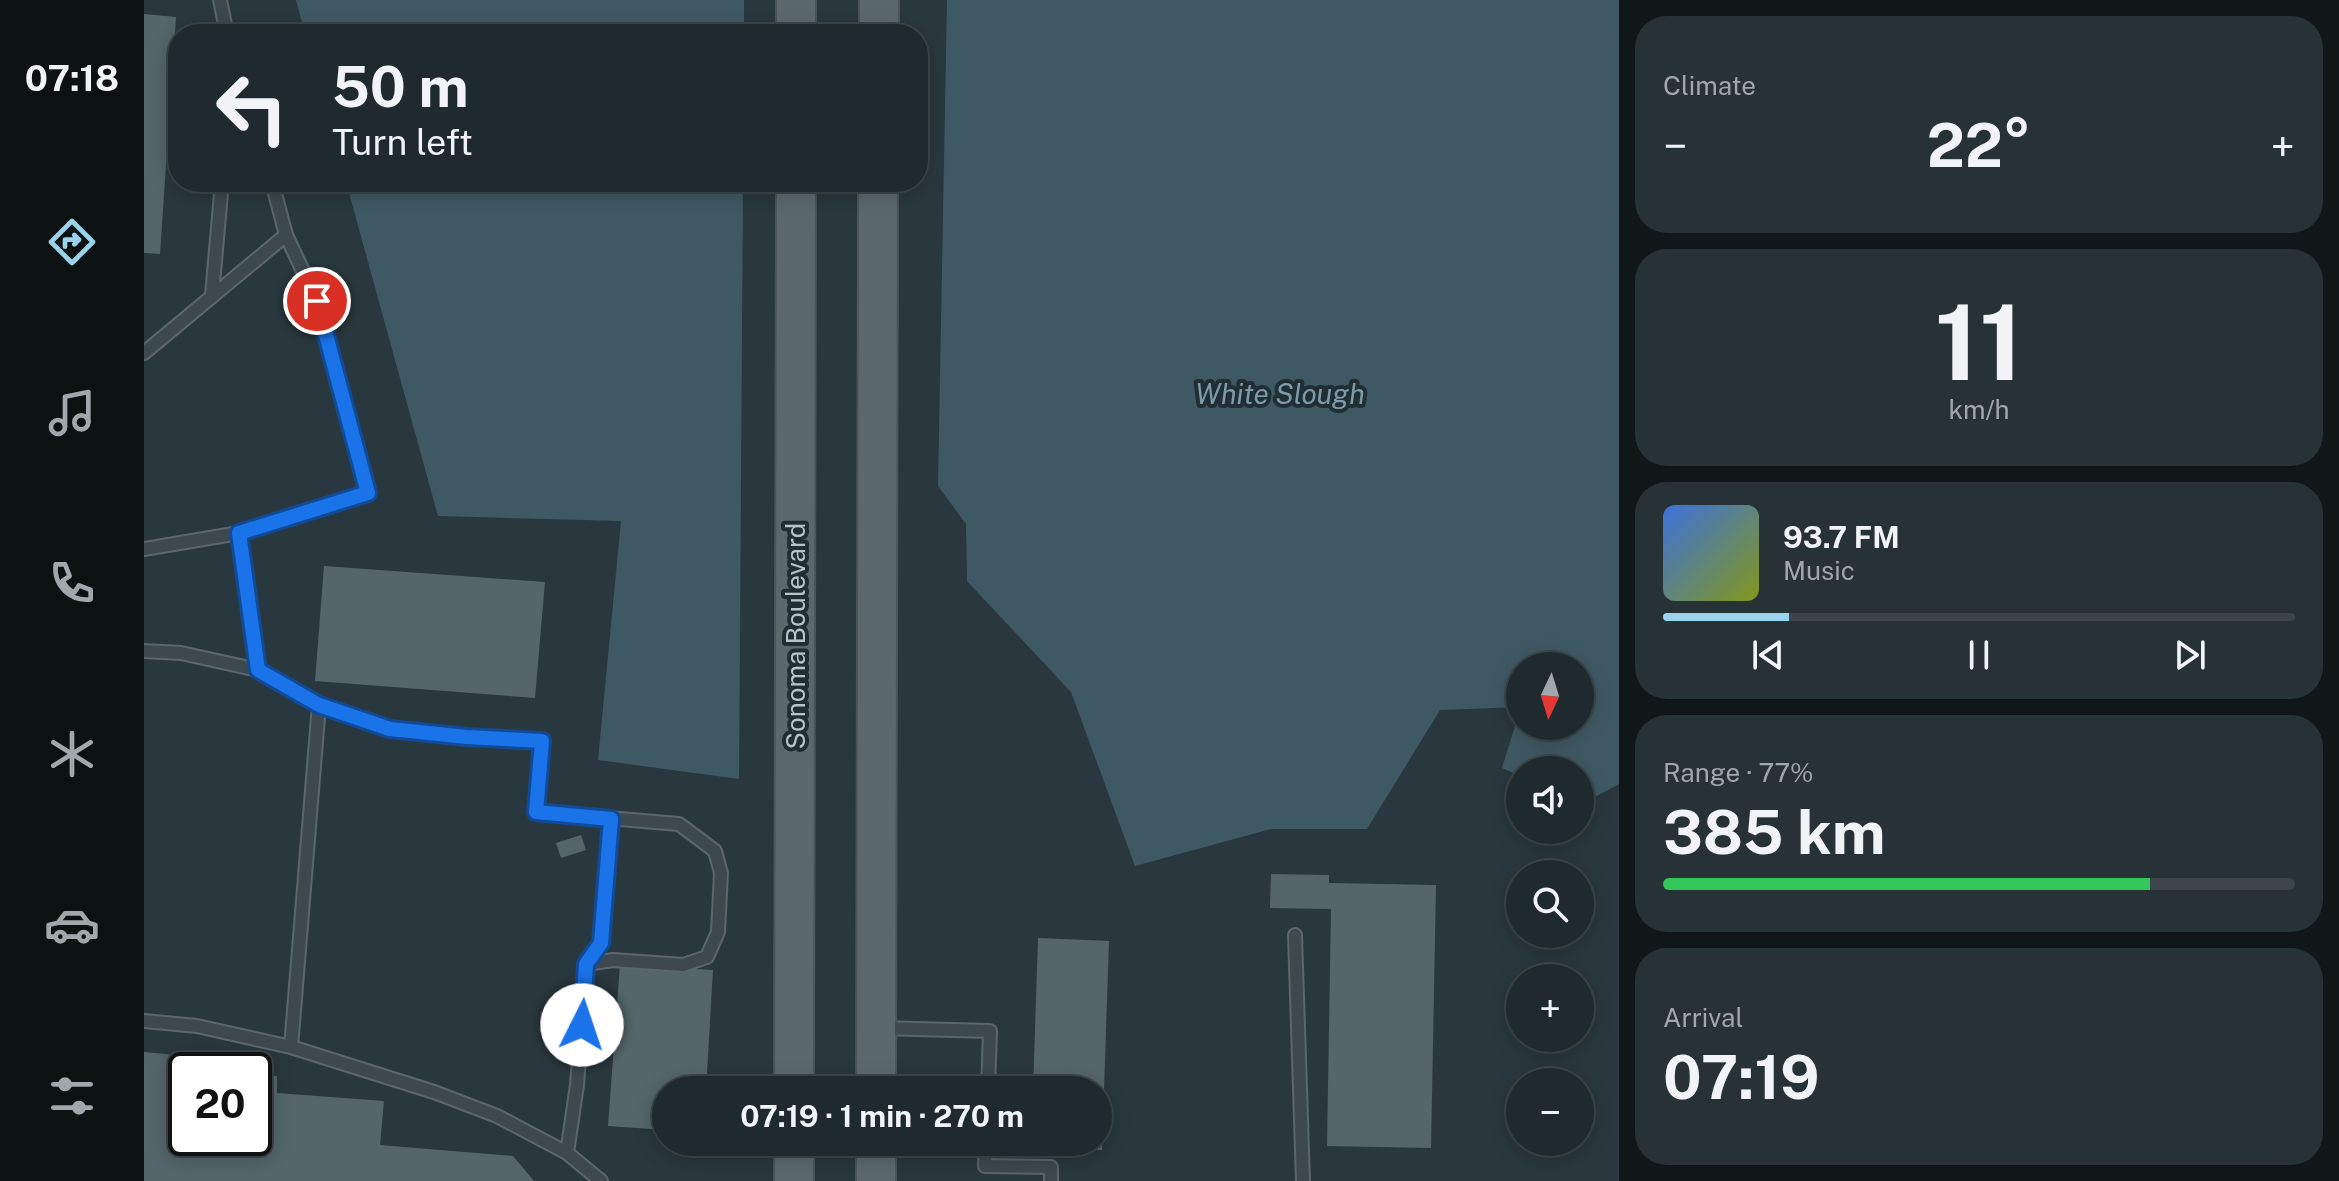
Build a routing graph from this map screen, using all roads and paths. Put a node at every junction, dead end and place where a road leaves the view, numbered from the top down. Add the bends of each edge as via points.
1 (220, 0) edge
2 (796, 0) edge
3 (879, 0) edge
4 (225, 24) edge
5 (796, 24) edge
6 (879, 24) edge
7 (221, 192) edge
8 (275, 192) edge
9 (796, 192) edge
10 (878, 192) edge
11 (286, 235) junction
12 (212, 295) junction
13 (144, 353) edge
14 (239, 533) junction
15 (144, 549) edge
16 (144, 651) edge
17 (258, 670) junction
18 (319, 705) junction
19 (611, 819) junction
20 (1295, 935) dead end
21 (586, 964) junction
22 (144, 1021) edge
23 (876, 1028) junction
24 (291, 1047) junction
25 (794, 1076) edge
26 (876, 1076) edge
27 (988, 1076) edge
28 (567, 1153) junction
29 (794, 1156) edge
30 (876, 1156) edge
31 (985, 1156) edge
32 (598, 1180) edge
33 (794, 1181) edge
34 (876, 1181) edge
35 (1051, 1181) edge
36 (1303, 1181) edge

1 - 4 lane
2 - 5 main road
3 - 6 main road
7 - 12 lane
8 - 11 lane
9 - 25 main road, Sonoma Boulevard
10 - 23 main road
11 - 12 lane
11 - 14 lane via 317,301 368,493
12 - 13 lane
14 - 15 lane
14 - 17 lane
16 - 17 lane via 181,653
17 - 18 lane
18 - 19 lane via 390,729 542,741 536,812
18 - 24 lane
19 - 21 lane via 601,943
19 - 21 lane via 679,824 715,851 721,873 718,932 707,957 683,965 613,960
20 - 36 lane
21 - 28 lane
22 - 24 lane via 197,1026
23 - 26 main road
23 - 27 lane via 990,1031
24 - 28 lane via 497,1116
28 - 32 lane
29 - 33 main road
30 - 34 main road
31 - 35 lane via 985,1166 1051,1167

